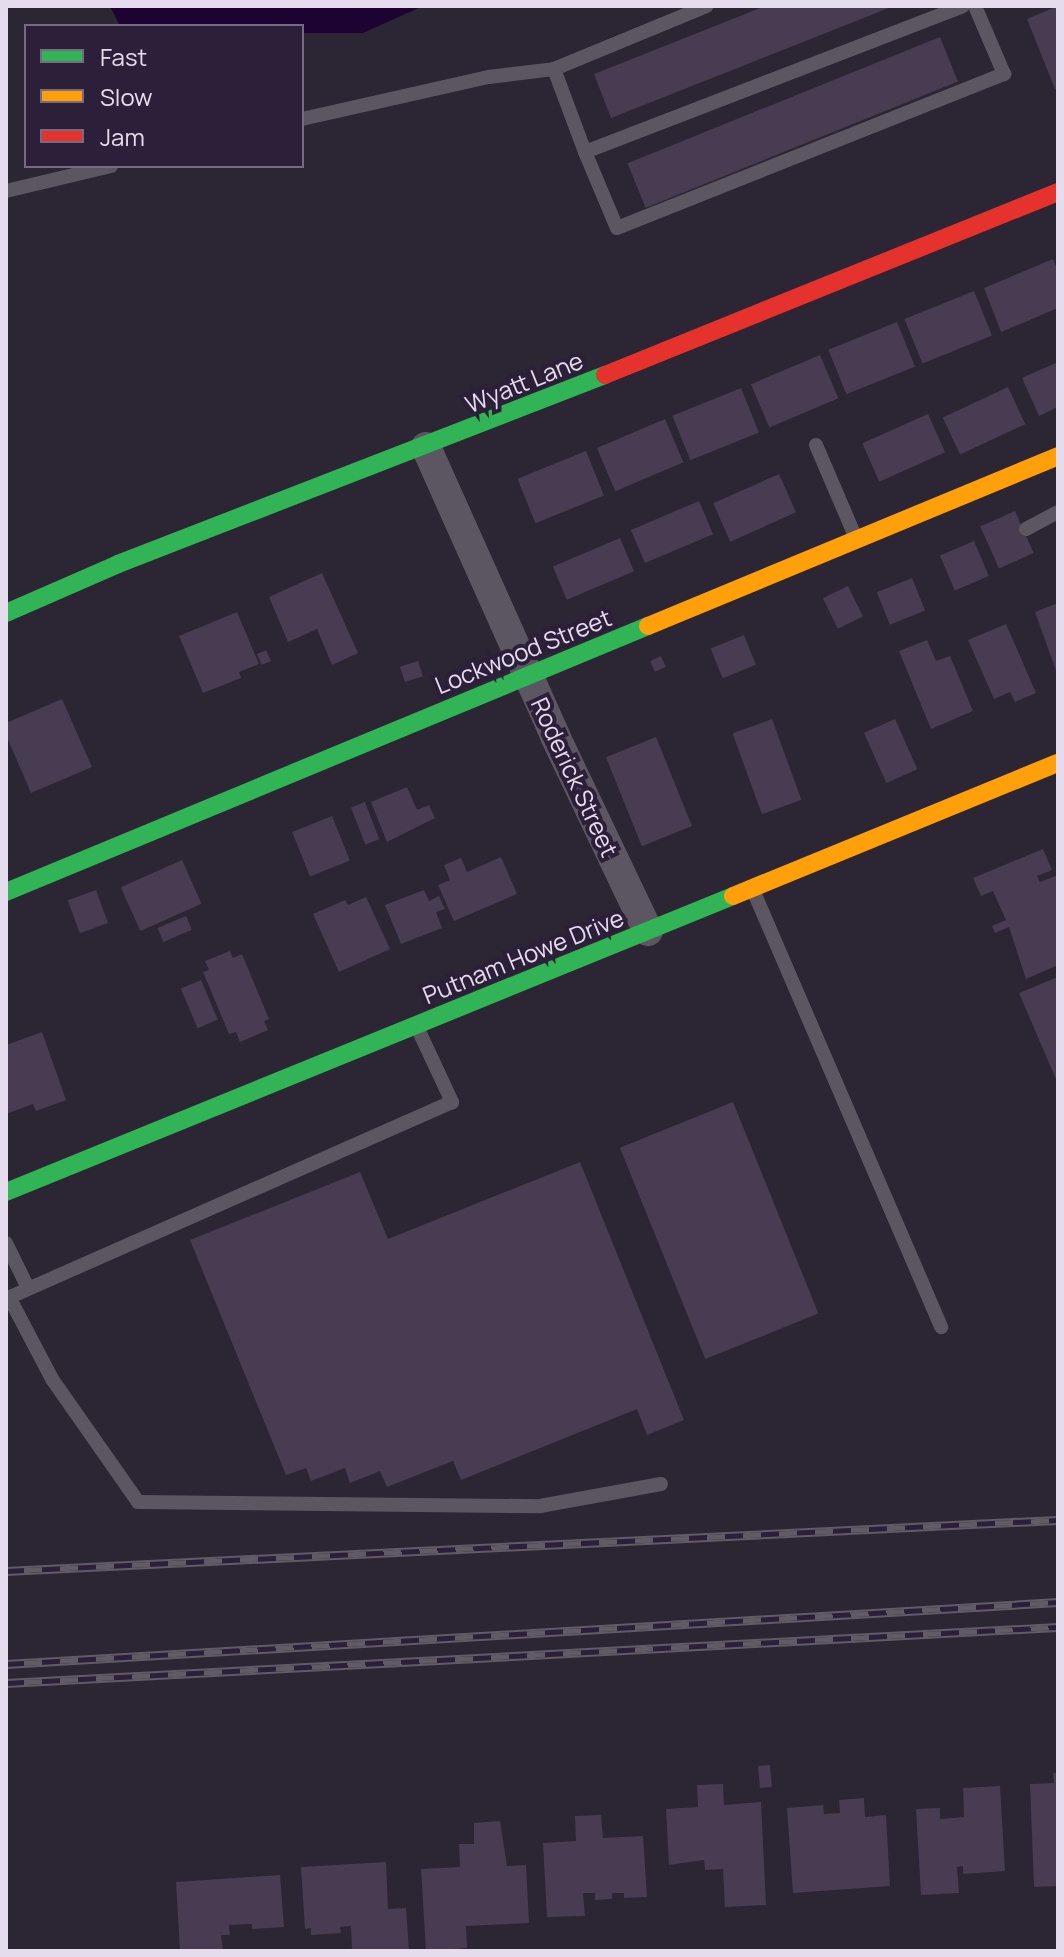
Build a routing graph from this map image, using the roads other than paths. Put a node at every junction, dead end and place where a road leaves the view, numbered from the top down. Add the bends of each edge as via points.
1 (707, 6) edge
2 (963, 6) edge
3 (975, 6) edge
4 (554, 69) junction
5 (304, 119) edge
6 (585, 152) junction
7 (103, 168) edge
8 (6, 191) edge
9 (1058, 192) edge
10 (816, 445) dead end
11 (426, 447) junction
12 (1058, 456) edge
13 (1058, 512) edge
14 (1026, 529) dead end
15 (857, 540) junction
16 (6, 613) edge
17 (528, 676) junction
18 (1058, 763) edge
19 (752, 888) junction
20 (6, 892) edge
21 (648, 931) junction
22 (417, 1026) junction
23 (6, 1192) edge
24 (6, 1243) edge
25 (28, 1288) junction
26 (941, 1327) dead end
27 (661, 1484) dead end

1 - 4 lane
2 - 6 lane
3 - 6 lane via 1004,74 617,228
4 - 5 lane via 489,77
4 - 6 lane
7 - 8 lane
9 - 11 street, Wyatt Lane
10 - 15 lane
11 - 16 street, Wyatt Lane via 118,564
11 - 17 street, Roderick Street
12 - 15 street, Lockwood Street
13 - 14 lane
15 - 17 street, Lockwood Street
17 - 20 street, Lockwood Street
17 - 21 street, Roderick Street
18 - 19 street, Putnam Howe Drive
19 - 21 street, Putnam Howe Drive
19 - 26 lane
21 - 22 street, Putnam Howe Drive
22 - 23 street, Putnam Howe Drive
22 - 25 lane via 452,1102
24 - 25 lane
25 - 27 lane via 9,1297 52,1379 138,1502 540,1506

